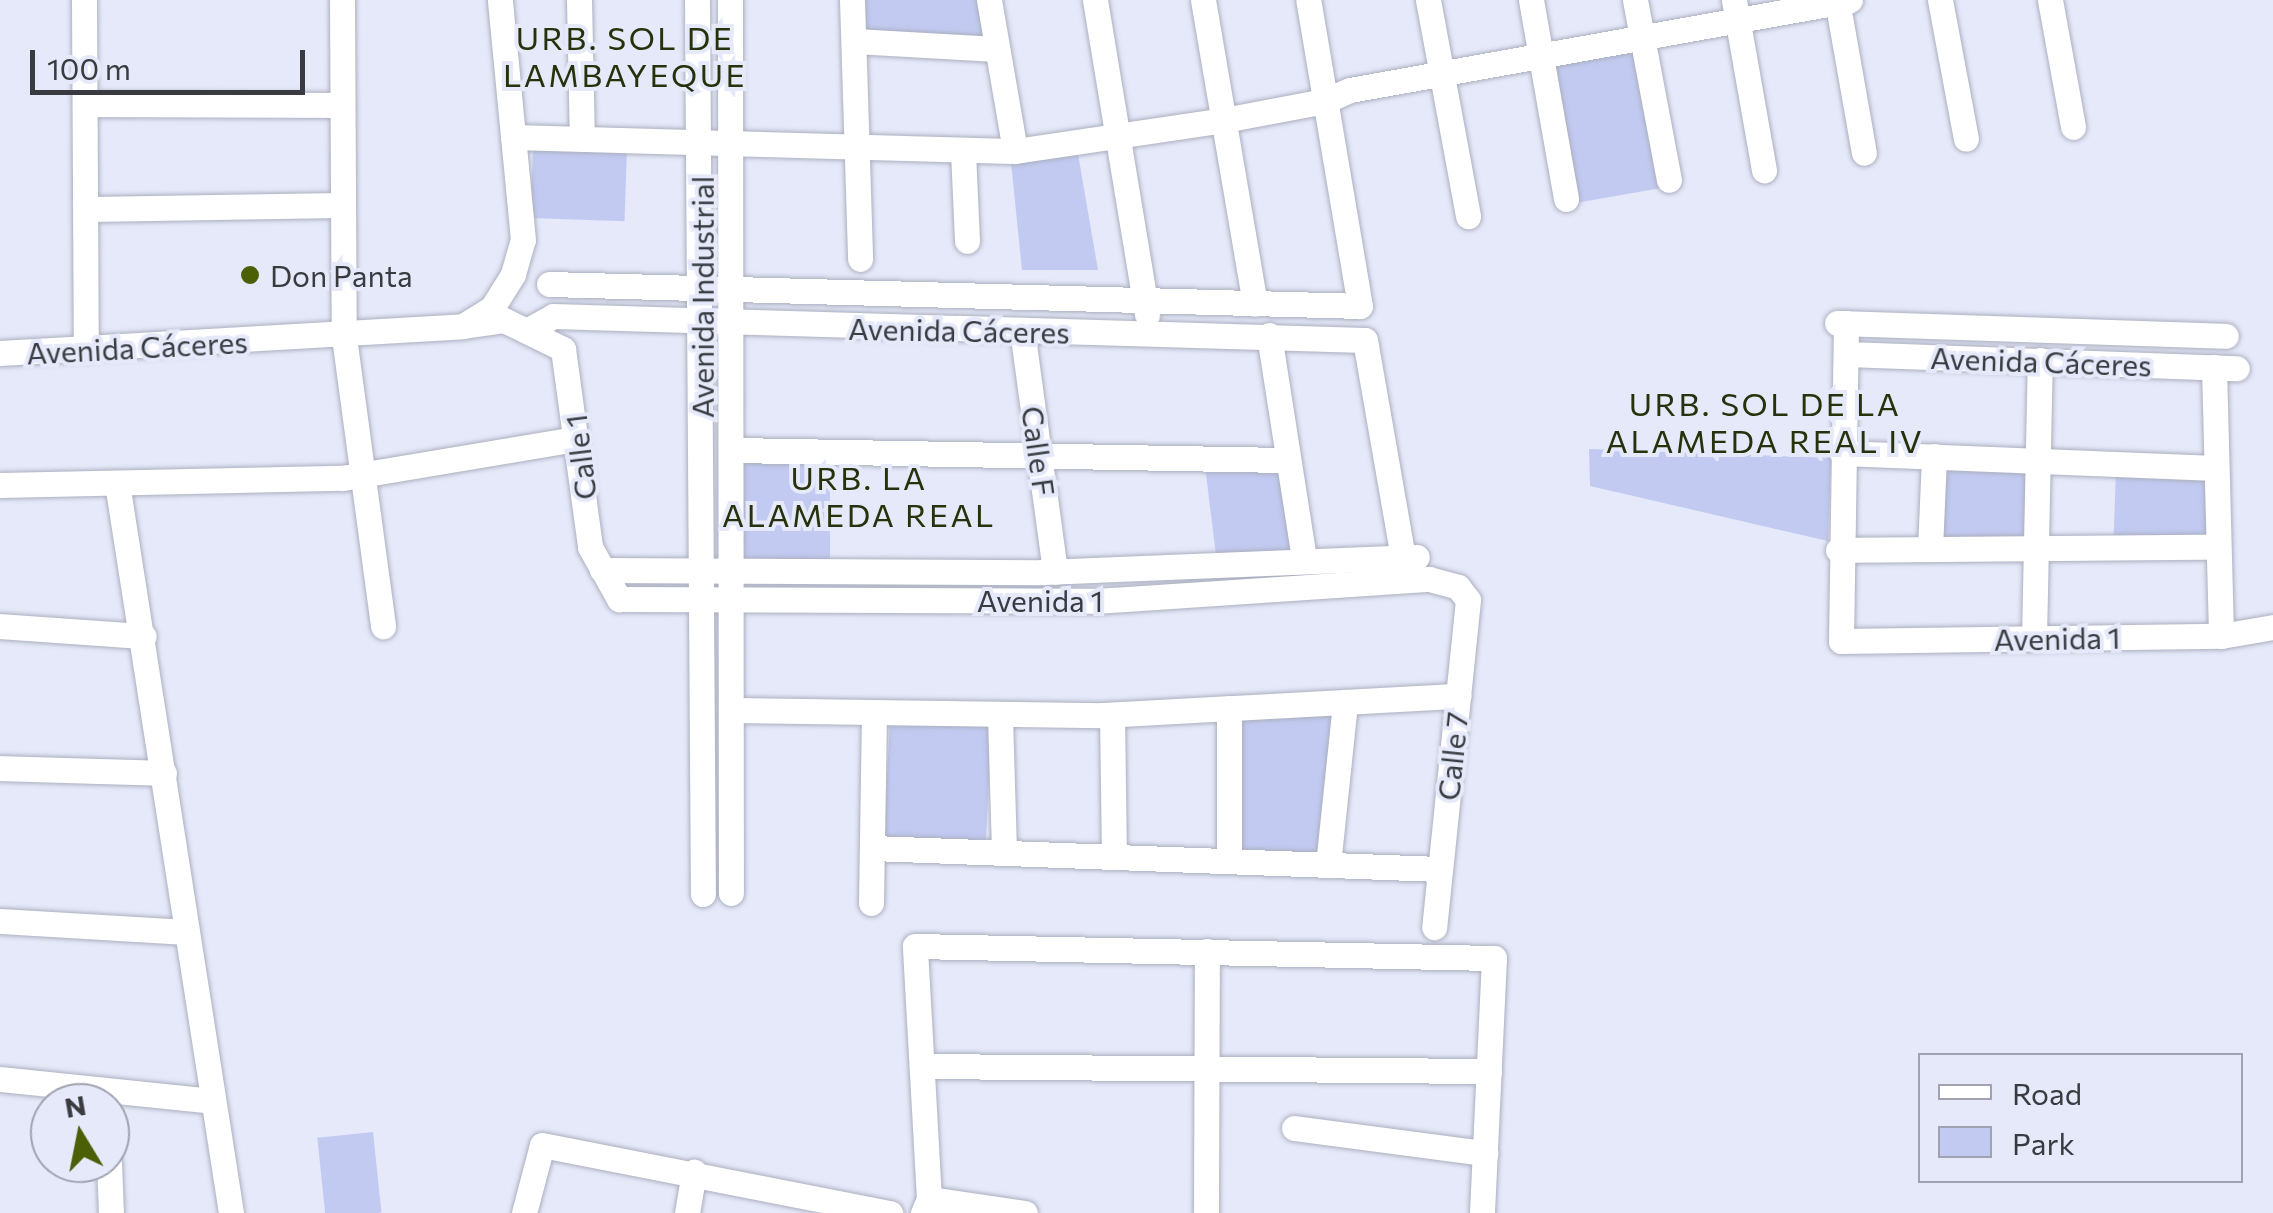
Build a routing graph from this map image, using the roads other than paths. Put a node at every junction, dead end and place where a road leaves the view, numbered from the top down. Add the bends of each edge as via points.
1 (84, 0) edge
2 (342, 0) edge
3 (500, 0) edge
4 (580, 0) edge
5 (698, 0) edge
6 (730, 0) edge
7 (852, 0) edge
8 (988, 0) edge
9 (1095, 0) edge
10 (1203, 0) edge
11 (1308, 0) edge
12 (1428, 0) edge
13 (1531, 0) edge
14 (1636, 0) edge
15 (1940, 0) edge
16 (2050, 0) edge
17 (1842, 1) edge
18 (1735, 10) edge
19 (1642, 38) junction
20 (854, 41) junction
21 (997, 50) junction
22 (1541, 56) junction
23 (1442, 74) junction
24 (1326, 102) junction
25 (85, 104) junction
26 (342, 105) junction
27 (1224, 120) junction
28 (2073, 127) dead end
29 (513, 137) junction
30 (1120, 137) junction
31 (582, 139) junction
32 (1966, 139) dead end
33 (702, 143) junction
34 (733, 144) junction
35 (857, 148) junction
36 (1015, 151) junction
37 (963, 152) junction
38 (1864, 153) dead end
39 (1764, 170) dead end
40 (1669, 180) dead end
41 (1566, 198) dead end
42 (343, 205) junction
43 (86, 209) junction
44 (1468, 216) dead end
45 (967, 241) dead end
46 (860, 259) dead end
47 (550, 284) dead end
48 (702, 286) junction
49 (734, 287) junction
50 (1148, 302) junction
51 (1255, 304) junction
52 (541, 322) junction
53 (702, 324) junction
54 (734, 325) junction
55 (463, 326) junction
56 (1022, 330) junction
57 (1146, 334) junction
58 (1269, 336) junction
59 (2226, 336) dead end
60 (344, 337) junction
61 (86, 348) junction
62 (0, 354) edge
63 (1846, 354) junction
64 (2040, 360) junction
65 (576, 439) junction
66 (734, 450) junction
67 (1842, 453) junction
68 (1040, 454) junction
69 (1934, 456) junction
70 (1286, 460) junction
71 (2038, 460) junction
72 (2216, 468) junction
73 (360, 476) junction
74 (117, 482) junction
75 (0, 485) edge
76 (2218, 547) junction
77 (2036, 548) junction
78 (1930, 549) junction
79 (1838, 550) junction
80 (1303, 552) dead end
81 (1409, 552) joint
82 (602, 570) junction
83 (702, 571) junction
84 (732, 571) junction
85 (1055, 572) junction
86 (1458, 587) joint
87 (619, 599) joint
88 (732, 601) junction
89 (702, 602) junction
90 (0, 626) edge
91 (383, 626) dead end
92 (2273, 628) edge
93 (144, 636) junction
94 (2222, 636) junction
95 (2034, 639) junction
96 (1458, 696) junction
97 (1344, 702) junction
98 (1230, 708) junction
99 (732, 710) junction
100 (874, 714) junction
101 (1112, 715) junction
102 (1000, 716) junction
103 (0, 768) edge
104 (164, 773) junction
105 (872, 848) junction
106 (1004, 852) junction
107 (1114, 857) junction
108 (1229, 861) junction
109 (1328, 865) junction
110 (1440, 869) junction
111 (731, 893) dead end
112 (702, 894) dead end
113 (870, 903) dead end
114 (0, 921) edge
115 (1434, 928) dead end
116 (186, 932) junction
117 (1206, 951) junction
118 (922, 1066) junction
119 (1206, 1068) junction
120 (1489, 1070) junction
121 (0, 1079) edge
122 (30, 1084) edge
123 (130, 1099) edge
124 (212, 1101) junction
125 (1294, 1128) dead end
126 (1485, 1152) junction
127 (694, 1172) junction
128 (111, 1183) edge
129 (926, 1206) edge
130 (112, 1213) edge
131 (230, 1213) edge
132 (524, 1213) edge
133 (686, 1213) edge
134 (890, 1213) edge
135 (1025, 1213) edge
136 (1206, 1213) edge
137 (1482, 1213) edge

1 - 25 street
2 - 26 street
3 - 29 street
4 - 31 street
5 - 33 street, Avenida Industrial
6 - 34 street, Avenida Industrial
7 - 20 street
8 - 21 street
9 - 30 street
10 - 27 street
11 - 24 street
12 - 23 street
13 - 22 street
14 - 19 street
15 - 32 street
16 - 28 street
17 - 18 street
17 - 38 street
18 - 19 street
18 - 39 street
19 - 22 street
19 - 40 street
20 - 21 street
20 - 35 street
21 - 36 street
22 - 23 street
22 - 41 street
23 - 24 street via 1350,90
23 - 44 street
24 - 27 street
24 - 51 street, Avenida Cáceres via 1360,306
25 - 26 street
25 - 43 street
26 - 42 street
27 - 30 street
27 - 51 street
29 - 31 street
29 - 55 street via 522,240 503,295
30 - 36 street
30 - 50 street
31 - 33 street
33 - 34 street
33 - 48 street, Avenida Industrial
34 - 35 street
34 - 49 street, Avenida Industrial
35 - 37 street
35 - 46 street
36 - 37 street
37 - 45 street
42 - 43 street
42 - 60 street
43 - 61 street
47 - 48 street, Avenida Cáceres
48 - 49 street, Avenida Cáceres
48 - 53 street, Avenida Industrial
49 - 50 street, Avenida Cáceres
49 - 54 street, Avenida Industrial
50 - 51 street, Avenida Cáceres
50 - 57 street
52 - 53 street, Avenida Cáceres
52 - 55 street, Avenida Cáceres
52 - 65 street, Calle 1 via 570,363
53 - 54 street, Avenida Cáceres
53 - 83 street, Avenida Industrial
54 - 56 street, Avenida Cáceres
54 - 66 street, Avenida Industrial
55 - 60 street, Avenida Cáceres
56 - 57 street, Avenida Cáceres
56 - 68 street, Calle F
57 - 58 street, Avenida Cáceres
58 - 70 street
58 - 81 street, Avenida Cáceres via 1365,340
59 - 63 street, Avenida Cáceres via 1842,323
60 - 61 street, Avenida Cáceres
60 - 73 street
61 - 62 street, Avenida Cáceres
63 - 64 street, Avenida Cáceres
63 - 67 street
64 - 71 street
64 - 72 street, Avenida Cáceres via 2225,368
65 - 73 street
65 - 82 street, Calle 1 via 590,548
66 - 68 street
66 - 84 street, Avenida Industrial
67 - 69 street
67 - 79 street
68 - 70 street
68 - 85 street, Calle F
69 - 71 street
69 - 78 street
70 - 80 street
71 - 72 street
71 - 77 street
72 - 76 street
73 - 74 street
73 - 91 street
74 - 75 street
74 - 93 street
76 - 77 street
76 - 94 street
77 - 78 street
77 - 95 street
78 - 79 street
79 - 95 street, Avenida 1 via 1840,642
81 - 85 street, Avenida 1
82 - 83 street, Avenida 1
82 - 87 street, Calle 1
83 - 84 street, Avenida 1
83 - 89 street, Avenida Industrial
84 - 85 street, Avenida 1
84 - 88 street, Avenida Industrial
86 - 88 street, Avenida 1 via 1429,579 1096,601
86 - 96 street, Calle 7 via 1468,600
87 - 89 street, Avenida 1
88 - 89 street, Avenida 1
88 - 99 street, Avenida Industrial
89 - 112 street, Avenida Industrial
90 - 93 street
92 - 94 street, Avenida 1
93 - 104 street
94 - 95 street, Avenida 1
96 - 97 street
96 - 110 street, Calle 7
97 - 98 street
97 - 109 street
98 - 101 street
98 - 108 street
99 - 100 street
99 - 111 street, Avenida Industrial
100 - 102 street
100 - 105 street
101 - 102 street
101 - 107 street
102 - 106 street
103 - 104 street
104 - 116 street
105 - 106 street
105 - 113 street
106 - 107 street
107 - 108 street
108 - 109 street
109 - 110 street
110 - 115 street, Calle 7
114 - 116 street
116 - 124 street
117 - 118 street via 916,946
117 - 119 street
117 - 120 street via 1494,958
118 - 119 street
118 - 129 street
119 - 120 street
119 - 136 street
120 - 126 street
121 - 122 street
123 - 124 street
124 - 131 street
125 - 126 street
126 - 137 street
127 - 132 street via 542,1145
127 - 133 street
127 - 134 street
128 - 130 street
129 - 135 street

